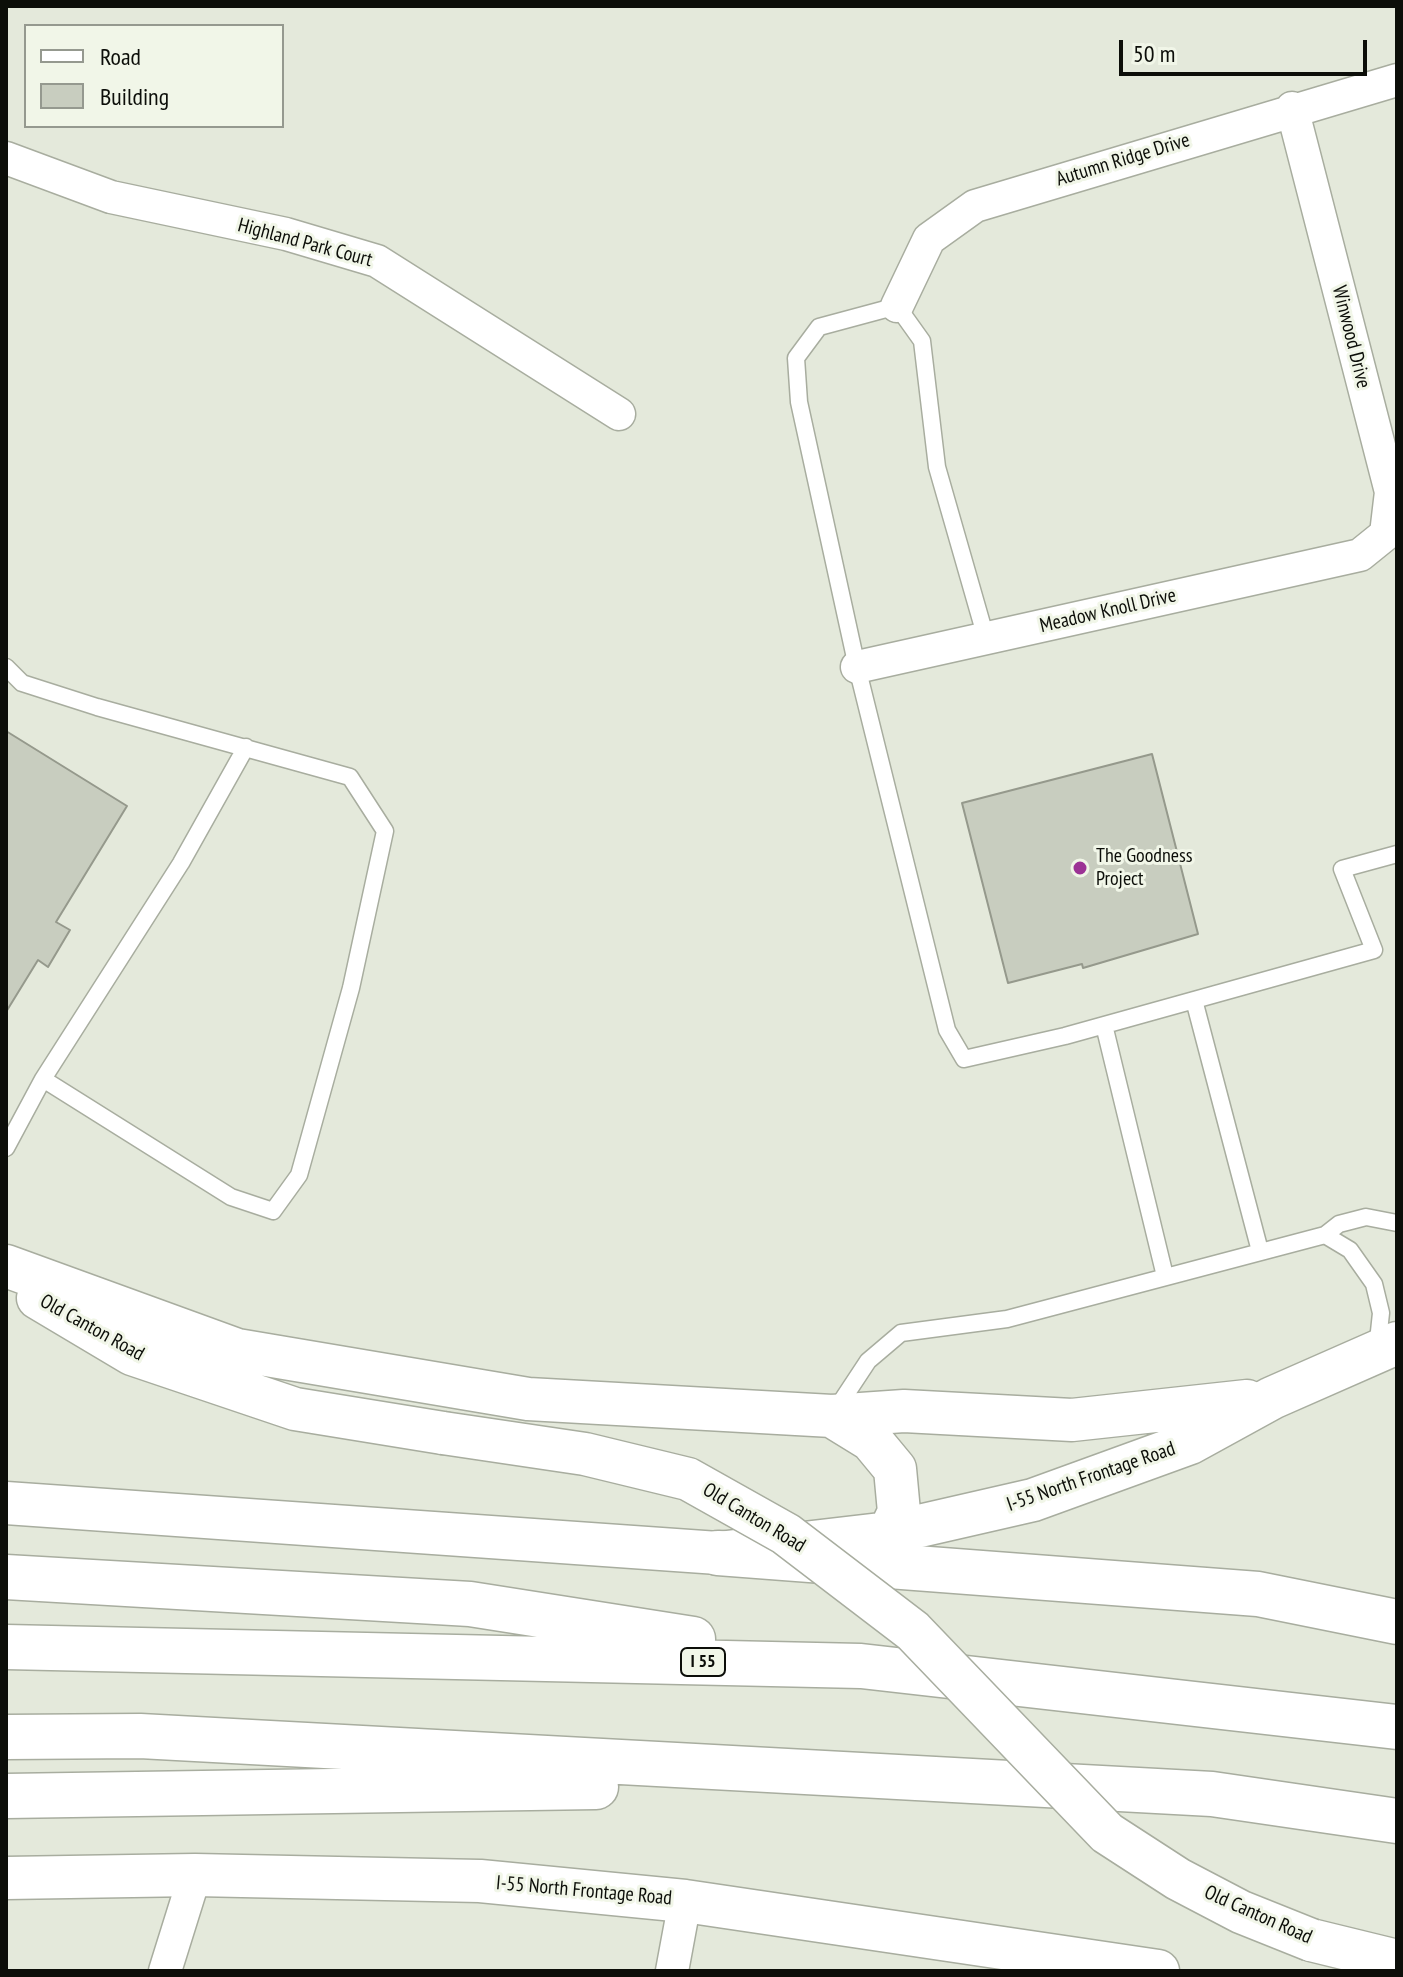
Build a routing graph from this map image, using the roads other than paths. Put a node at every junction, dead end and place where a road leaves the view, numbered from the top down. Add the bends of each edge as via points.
1 (1397, 80) edge
2 (1292, 108) junction
3 (6, 158) edge
4 (897, 306) junction
5 (619, 414) dead end
6 (1360, 555) joint
7 (986, 638) junction
8 (6, 667) edge
9 (857, 667) junction
10 (246, 747) junction
11 (1397, 854) edge
12 (1194, 1000) junction
13 (1104, 1025) junction
14 (43, 1079) junction
15 (6, 1148) edge
16 (1397, 1223) edge
17 (1325, 1235) junction
18 (1260, 1251) junction
19 (6, 1266) edge
20 (1165, 1276) junction
21 (6, 1279) edge
22 (1387, 1348) edge
23 (1272, 1398) junction
24 (832, 1416) junction
25 (6, 1503) edge
26 (889, 1533) junction
27 (718, 1553) junction
28 (6, 1577) edge
29 (1397, 1622) edge
30 (6, 1647) edge
31 (861, 1666) junction
32 (1397, 1727) edge
33 (6, 1737) edge
34 (977, 1781) junction
35 (6, 1796) edge
36 (1397, 1821) edge
37 (195, 1875) junction
38 (6, 1878) edge
39 (685, 1901) junction
40 (987, 1959) edge
41 (1397, 1961) edge
42 (165, 1971) edge
43 (672, 1971) edge
44 (1158, 1971) edge

1 - 2 street, Autumn Ridge Drive
2 - 4 street, Autumn Ridge Drive via 975,206 929,239
2 - 6 street, Winwood Drive via 1391,492 1386,534
3 - 5 street, Highland Park Court via 111,197 286,234 377,261
4 - 7 lane via 922,341 937,467
4 - 9 lane via 819,327 796,358 799,402
6 - 7 street, Meadow Knoll Drive
7 - 9 street, Meadow Knoll Drive
8 - 10 lane via 22,683
9 - 13 lane via 947,1030 964,1059
10 - 14 lane via 181,863
10 - 14 lane via 350,777 385,831 351,988 299,1175 273,1211 231,1197
11 - 12 lane via 1342,869 1374,950
12 - 13 lane
12 - 18 lane
13 - 20 lane
14 - 15 lane
16 - 17 lane via 1366,1217 1339,1224
17 - 18 lane
17 - 22 lane via 1350,1250 1374,1284
18 - 20 lane
19 - 24 street, Old Canton Road via 237,1350 528,1399
20 - 24 lane via 1007,1319 901,1333 868,1361
21 - 41 street, Old Canton Road, bridge via 132,1354 295,1409 585,1454 688,1479 786,1534 913,1631 1107,1833 1241,1912 1311,1940
22 - 23 street, I-55 North Frontage Road
23 - 24 street, Old Canton Road via 1072,1420 904,1411
23 - 26 street, I-55 North Frontage Road via 1190,1443 1033,1500
24 - 26 street, Old Canton Road via 871,1440 895,1469 899,1512
25 - 27 street, I-55 North Frontage Road
26 - 27 street, I-55 North Frontage Road
27 - 29 highway via 1258,1594
28 - 31 highway via 470,1604
30 - 31 highway, I 55
31 - 32 highway, I 55
33 - 34 highway via 140,1736
34 - 35 highway
34 - 36 highway via 1212,1794
37 - 38 street, I-55 North Frontage Road
37 - 39 street, I-55 North Frontage Road via 480,1881
37 - 42 street
39 - 40 street, I-55 North Frontage Road
39 - 43 street
40 - 44 street, I-55 North Frontage Road

